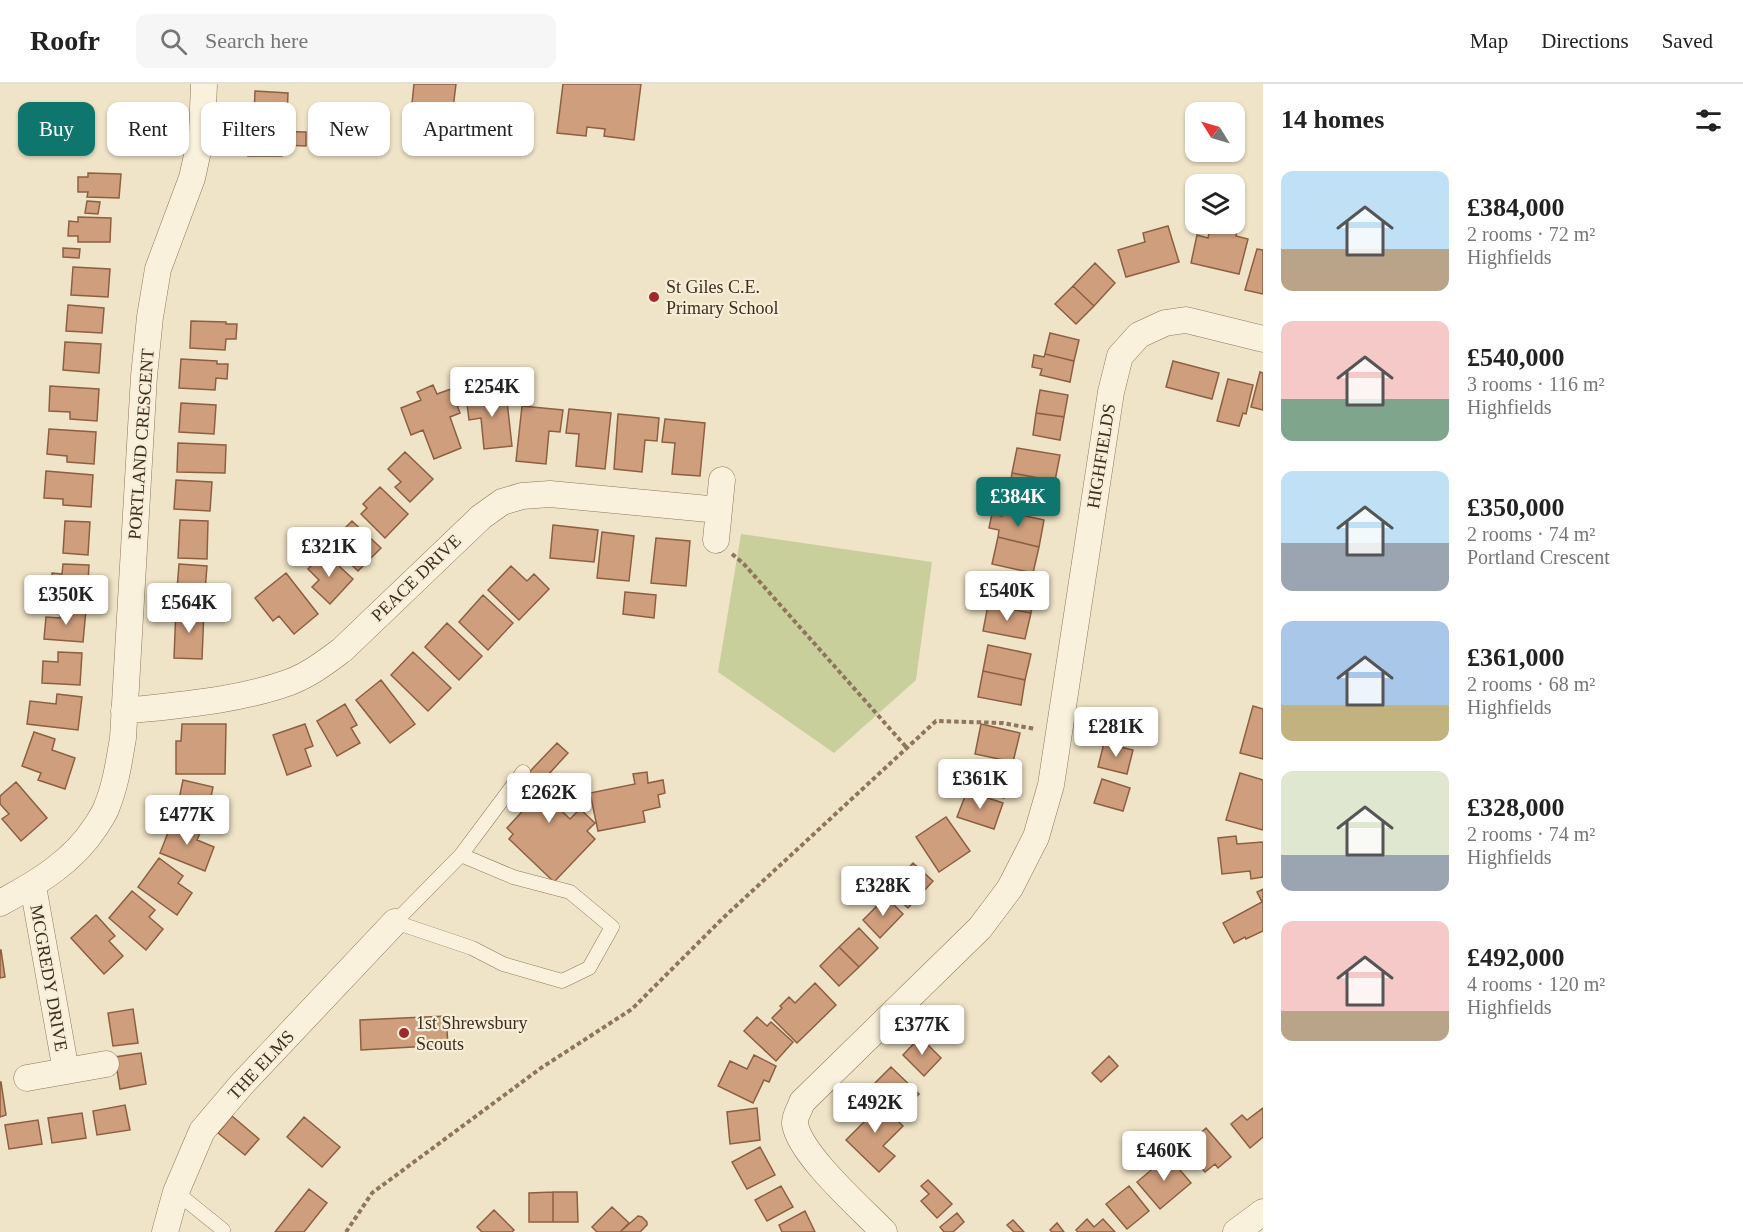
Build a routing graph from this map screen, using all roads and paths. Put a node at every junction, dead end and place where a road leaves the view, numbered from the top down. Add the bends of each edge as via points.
1 (204, 84) edge
2 (1263, 339) edge
3 (722, 480) dead end
4 (719, 510) junction
5 (716, 540) joint
6 (124, 711) junction
7 (1060, 733) junction
8 (907, 748) junction
9 (524, 772) dead end
10 (460, 855) junction
11 (33, 886) junction
12 (0, 903) edge
13 (395, 922) junction
14 (106, 1064) dead end
15 (66, 1071) junction
16 (27, 1078) dead end
17 (176, 1192) junction
18 (1263, 1212) edge
19 (223, 1230) dead end
20 (165, 1232) edge
21 (346, 1232) edge
22 (885, 1232) edge
23 (1236, 1232) edge

1 - 6 street, PORTLAND CRESCENT via 202,133 192,178 158,270 150,317
2 - 7 street, HIGHFIELDS via 1186,320 1165,323 1139,336 1120,356 1111,392
3 - 4 street
4 - 5 street
4 - 6 street, PEACE DRIVE via 550,494 502,502 320,666 292,681 257,692
5 - 8 path via 743,564
6 - 11 street, PORTLAND CRESCENT via 118,773 107,808 86,841
7 - 8 path via 1002,723 936,721
7 - 22 street, HIGHFIELDS via 1036,837 1010,888 980,928 802,1102 795,1121 810,1156
8 - 21 path via 723,918 632,1009 541,1068 372,1193
9 - 10 lane
10 - 13 lane
10 - 13 lane via 513,877 570,892 612,927 589,968 562,981 503,964 472,948
11 - 12 street, PORTLAND CRESCENT
11 - 15 street, MCGREDY DRIVE
13 - 17 street, THE ELMS via 202,1131
14 - 15 street, MCGREDY DRIVE
15 - 16 street, MCGREDY DRIVE
17 - 19 lane
17 - 20 street, THE ELMS
18 - 23 street

